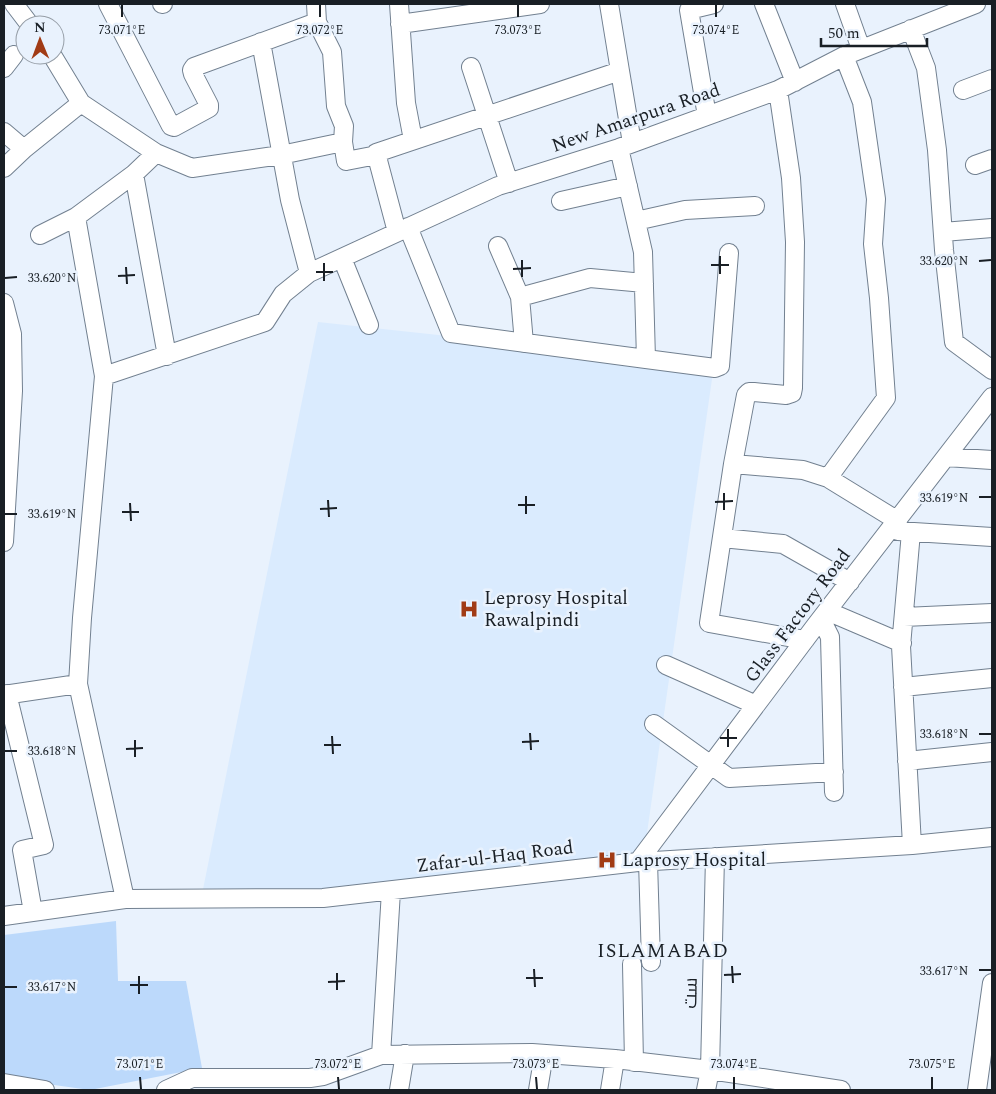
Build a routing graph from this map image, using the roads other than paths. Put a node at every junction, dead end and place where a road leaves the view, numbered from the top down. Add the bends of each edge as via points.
1 (14, 4) edge
2 (108, 4) edge
3 (316, 4) edge
4 (399, 4) edge
5 (540, 4) edge
6 (609, 4) edge
7 (714, 4) edge
8 (764, 4) edge
9 (845, 4) edge
10 (976, 4) edge
11 (935, 11) edge
12 (22, 15) edge
13 (317, 22) junction
14 (400, 24) junction
15 (911, 29) junction
16 (261, 42) junction
17 (861, 50) junction
18 (844, 56) junction
19 (58, 65) edge
20 (471, 67) dead end
21 (620, 71) junction
22 (992, 78) edge
23 (795, 82) junction
24 (778, 90) junction
25 (963, 90) dead end
26 (81, 103) junction
27 (487, 114) junction
28 (707, 116) junction
29 (4, 132) edge
30 (413, 140) junction
31 (343, 142) junction
32 (626, 146) junction
33 (24, 149) junction
34 (156, 153) junction
35 (281, 155) junction
36 (377, 155) junction
37 (992, 159) edge
38 (975, 165) dead end
39 (4, 168) edge
40 (134, 174) junction
41 (509, 183) junction
42 (628, 186) junction
43 (561, 201) dead end
44 (755, 206) dead end
45 (76, 217) junction
46 (636, 221) junction
47 (992, 228) edge
48 (403, 230) junction
49 (943, 232) junction
50 (40, 235) dead end
51 (498, 246) dead end
52 (729, 253) dead end
53 (342, 258) junction
54 (310, 273) junction
55 (644, 283) junction
56 (520, 297) junction
57 (4, 303) edge
58 (369, 325) dead end
59 (524, 343) junction
60 (167, 356) junction
61 (646, 359) junction
62 (992, 370) edge
63 (104, 376) junction
64 (992, 396) edge
65 (946, 457) junction
66 (992, 460) edge
67 (733, 464) junction
68 (6, 475) edge
69 (828, 478) junction
70 (900, 528) junction
71 (992, 537) edge
72 (722, 538) junction
73 (4, 542) edge
74 (850, 582) junction
75 (992, 613) edge
76 (824, 615) junction
77 (904, 617) junction
78 (805, 640) junction
79 (902, 643) junction
80 (666, 665) dead end
81 (992, 678) edge
82 (78, 684) junction
83 (903, 687) junction
84 (5, 694) edge
85 (756, 706) junction
86 (654, 724) dead end
87 (992, 752) edge
88 (908, 761) junction
89 (712, 764) junction
90 (834, 772) junction
91 (834, 792) dead end
92 (992, 837) edge
93 (912, 845) junction
94 (715, 857) junction
95 (643, 861) junction
96 (391, 891) junction
97 (125, 899) junction
98 (33, 912) junction
99 (4, 916) edge
100 (651, 962) dead end
101 (632, 964) dead end
102 (992, 983) edge
103 (990, 1009) edge
104 (405, 1054) junction
105 (544, 1054) junction
106 (381, 1055) junction
107 (615, 1059) junction
108 (634, 1062) junction
109 (710, 1070) junction
110 (4, 1083) edge
111 (310, 1084) edge
112 (982, 1087) edge
113 (809, 1088) edge
114 (44, 1090) edge
115 (166, 1090) edge
116 (400, 1090) edge
117 (538, 1090) edge
118 (610, 1090) edge
119 (706, 1090) edge
120 (841, 1090) edge

1 - 12 street
2 - 16 street via 170,126 174,127 209,108 192,70 194,67
3 - 13 street
4 - 14 street
5 - 14 street
6 - 21 street
7 - 28 street via 689,10
8 - 23 street
9 - 17 street
10 - 11 street, New Amarpura Road
11 - 15 street, New Amarpura Road
13 - 16 street
13 - 31 street via 332,52 336,106 344,126
14 - 30 street via 406,103
15 - 17 street, New Amarpura Road
15 - 49 street via 926,68
16 - 35 street
17 - 18 street, New Amarpura Road
18 - 23 street, New Amarpura Road
18 - 69 street via 862,102 876,199 873,244 886,398
19 - 26 street
20 - 27 street
21 - 27 street
21 - 32 street
22 - 25 street
23 - 24 street, New Amarpura Road
24 - 28 street, New Amarpura Road
24 - 67 street via 791,178 795,242 793,388 792,393 786,395 749,392
26 - 33 street
26 - 34 street
27 - 30 street
27 - 41 street
28 - 32 street, New Amarpura Road
29 - 33 street
30 - 36 street
31 - 35 street
31 - 36 street via 346,161
32 - 41 street, New Amarpura Road
32 - 42 street
33 - 39 street
34 - 35 street via 192,168
34 - 40 street
35 - 54 street
36 - 48 street
37 - 38 street
40 - 45 street
40 - 60 street
41 - 48 street, New Amarpura Road
42 - 43 street
42 - 46 street
44 - 46 street via 686,210
45 - 50 street
45 - 63 street
46 - 55 street via 643,252
47 - 49 street
48 - 53 street, New Amarpura Road
48 - 59 street via 451,333
49 - 62 street via 954,342
51 - 56 street
52 - 61 street via 720,366
53 - 54 street, New Amarpura Road
53 - 58 street
54 - 60 street, New Amarpura Road via 283,294 265,322
55 - 56 street via 590,278
55 - 61 street
56 - 59 street
57 - 68 street via 12,334 14,391
59 - 61 street
60 - 63 street, New Amarpura Road
63 - 82 street
64 - 65 street, Glass Factory Road
65 - 66 street
65 - 70 street, Glass Factory Road
67 - 69 street via 803,470
67 - 72 street
68 - 73 street
69 - 70 street
70 - 71 street
70 - 74 street, Glass Factory Road
70 - 77 street
72 - 74 street via 783,544
72 - 78 street via 710,624
74 - 76 street, Glass Factory Road
75 - 77 street
76 - 78 street, Glass Factory Road
76 - 79 street
76 - 90 street via 830,637
77 - 79 street
78 - 85 street, Glass Factory Road
79 - 83 street
80 - 85 street
81 - 83 street
82 - 84 street
82 - 97 street
83 - 88 street
84 - 98 street via 44,845 22,850
85 - 89 street, Glass Factory Road
86 - 89 street
87 - 88 street
88 - 93 street
89 - 90 street via 729,778
89 - 95 street, Glass Factory Road
90 - 91 street
92 - 93 street, Zafar-ul-Haq Road
93 - 94 street, Zafar-ul-Haq Road
94 - 95 street, Zafar-ul-Haq Road
94 - 109 street, ست
95 - 96 street, Zafar-ul-Haq Road
95 - 100 street
96 - 97 street, Zafar-ul-Haq Road via 323,898
96 - 106 street
97 - 98 street, Zafar-ul-Haq Road
98 - 99 street, Zafar-ul-Haq Road
101 - 108 street
102 - 103 street
103 - 112 street
104 - 105 street
104 - 106 street
104 - 116 street
105 - 107 street
105 - 117 street
106 - 111 street
107 - 108 street
107 - 118 street
108 - 109 street
109 - 113 street
109 - 119 street, ست
110 - 114 street
111 - 115 street via 192,1078
113 - 120 street

